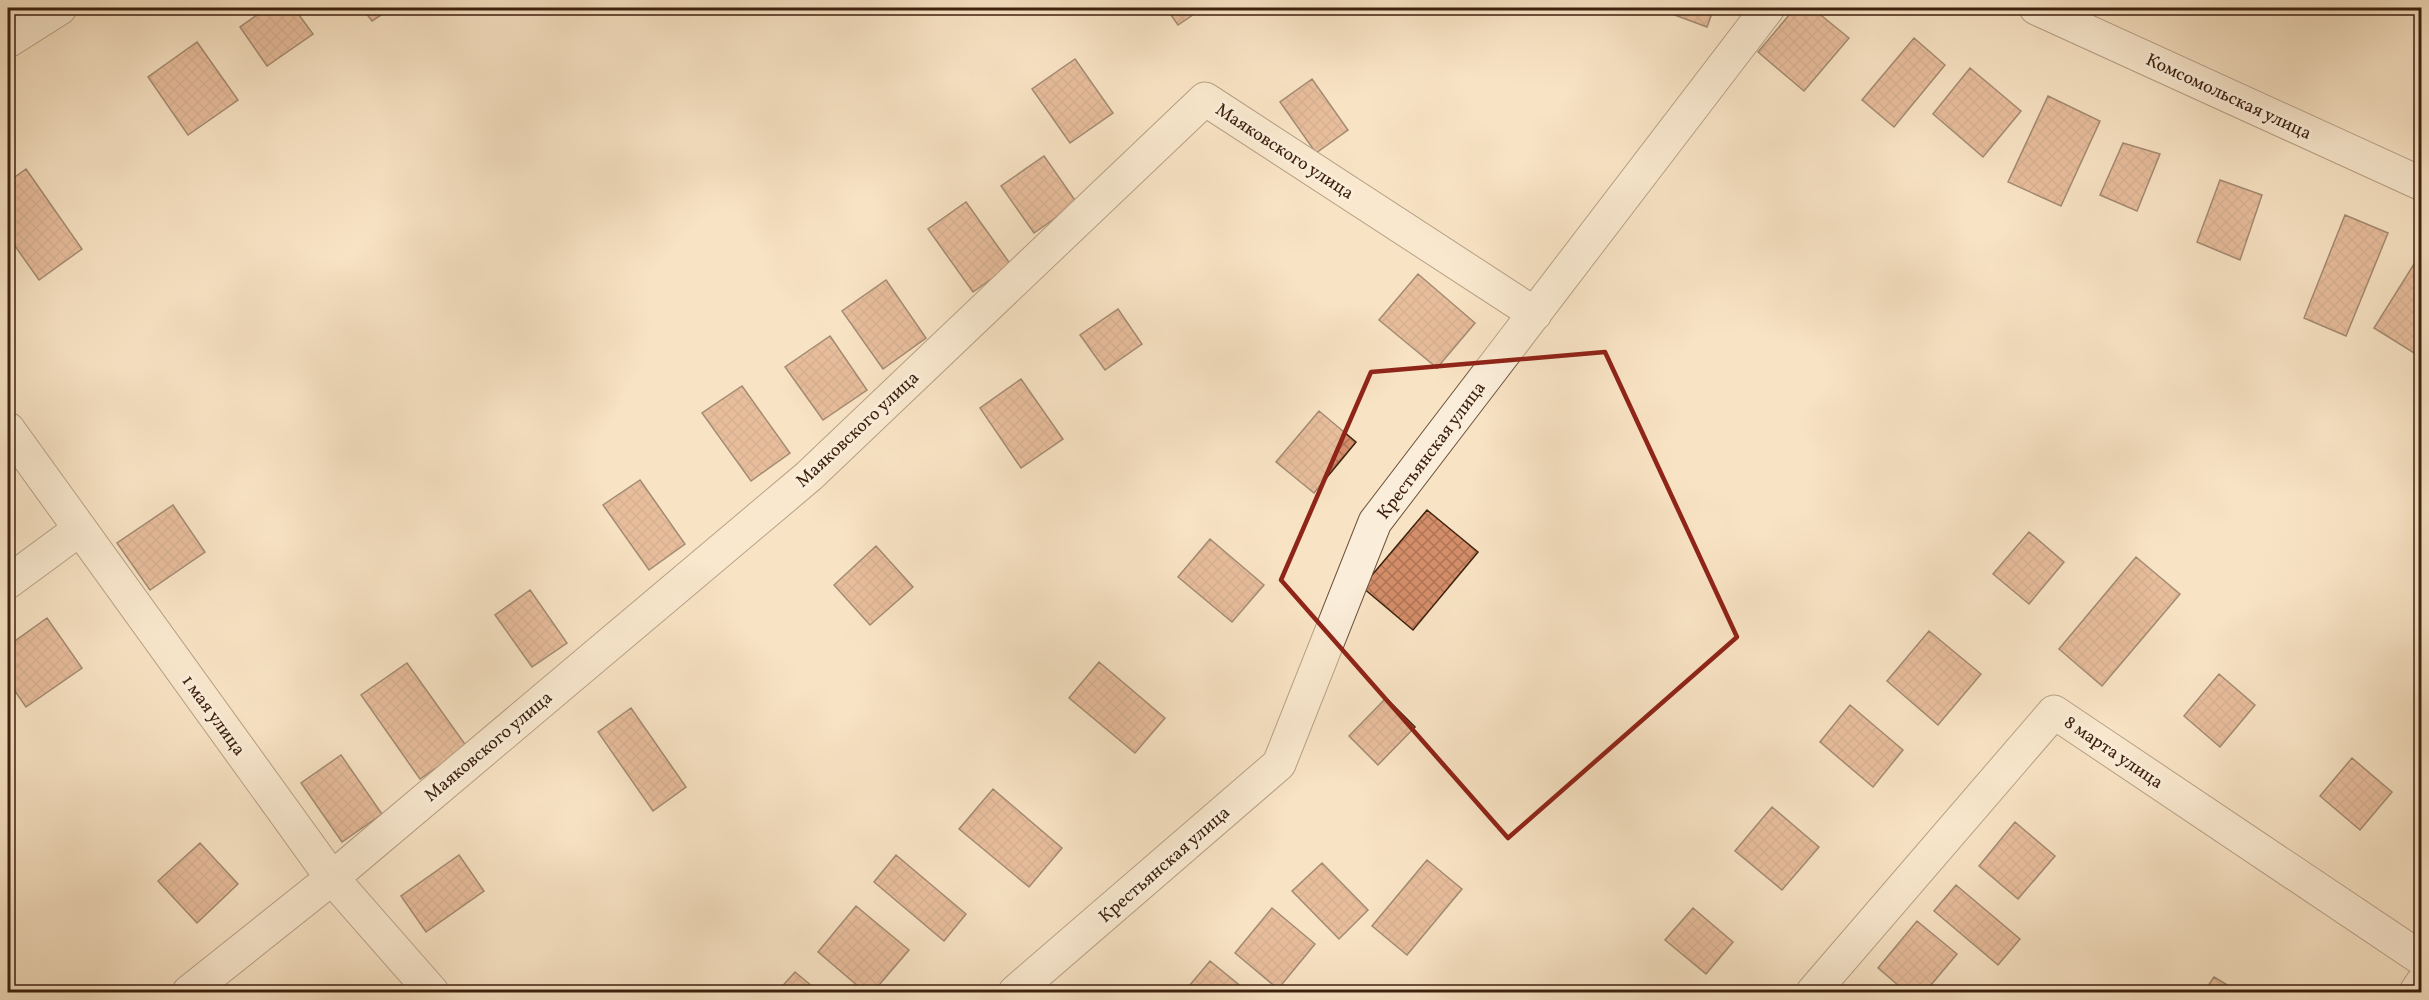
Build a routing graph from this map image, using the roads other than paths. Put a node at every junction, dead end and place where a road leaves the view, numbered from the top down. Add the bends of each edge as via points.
1 (60, 8) edge
2 (1768, 8) edge
3 (2036, 8) edge
4 (8, 41) edge
5 (2421, 184) edge
6 (1534, 314) junction
7 (8, 429) edge
8 (80, 529) junction
9 (8, 582) edge
10 (332, 878) junction
11 (2421, 960) edge
12 (2421, 983) edge
13 (189, 993) edge
14 (432, 993) edge
15 (1015, 993) edge
16 (1813, 993) edge
17 (2416, 993) edge

1 - 4 street
2 - 6 street, Крестьянская улица
3 - 5 street, Комсомольская улица
6 - 10 street, Маяковского улица via 1204,99 809,476
6 - 15 street, Крестьянская улица via 1375,522 1279,764
7 - 8 street, 1 мая улица
8 - 9 street
8 - 10 street, 1 мая улица
10 - 13 street, Маяковского улица
10 - 14 street, 1 мая улица
11 - 16 street, 8 марта улица via 2054,712
12 - 17 street

